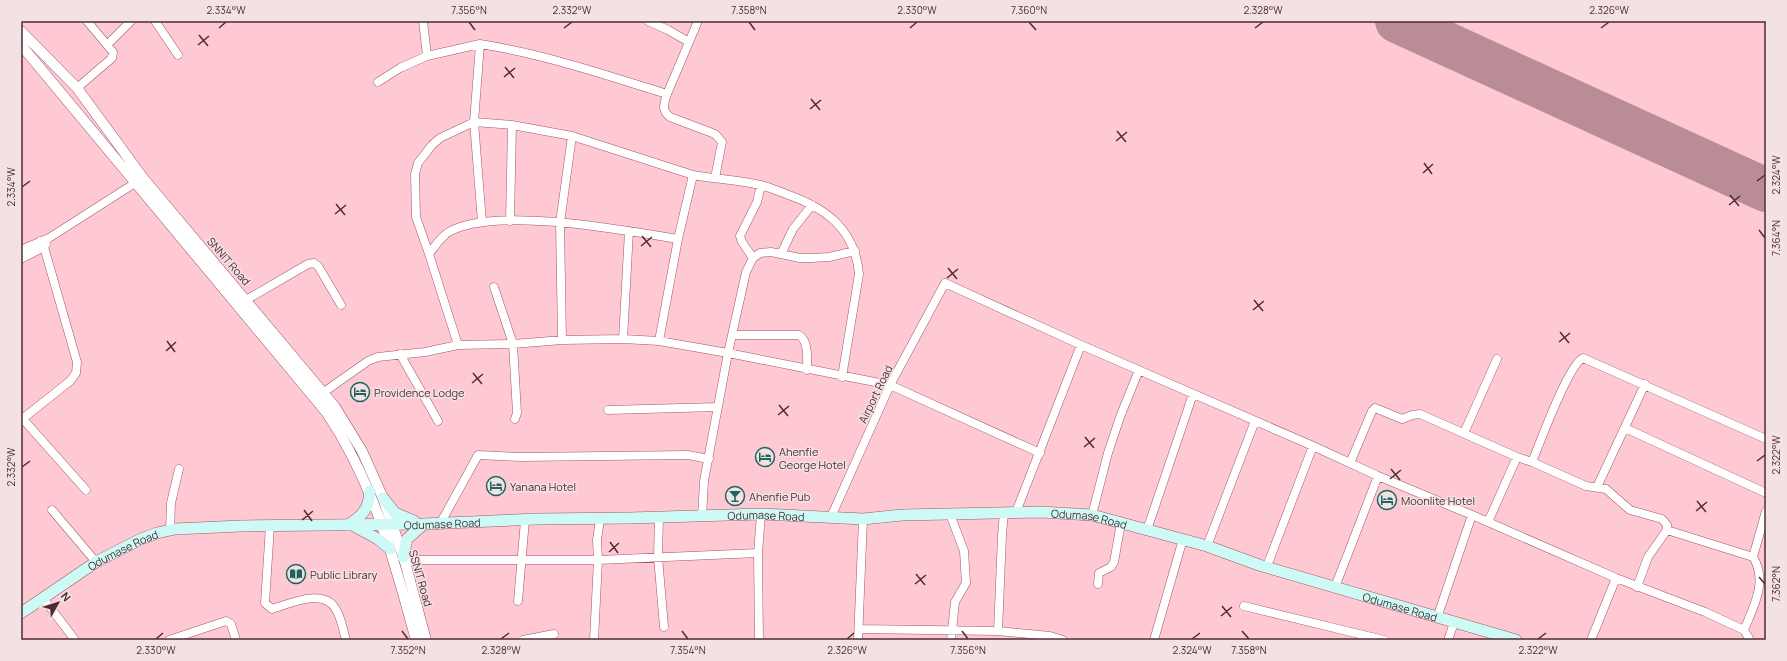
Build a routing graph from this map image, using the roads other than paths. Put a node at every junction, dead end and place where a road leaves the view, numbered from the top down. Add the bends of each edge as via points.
1 (87, 21) edge
2 (131, 21) edge
3 (155, 21) edge
4 (423, 21) edge
5 (648, 21) edge
6 (698, 21) edge
7 (22, 39) edge
8 (690, 42) junction
9 (480, 44) junction
10 (107, 45) junction
11 (178, 55) dead end
12 (427, 56) junction
13 (378, 82) dead end
14 (77, 88) junction
15 (667, 94) junction
16 (474, 122) junction
17 (512, 125) junction
18 (572, 136) junction
19 (693, 175) junction
20 (715, 178) junction
21 (135, 183) junction
22 (761, 185) junction
23 (812, 205) junction
24 (510, 220) junction
25 (482, 222) junction
26 (560, 223) junction
27 (629, 231) junction
28 (678, 239) junction
29 (42, 244) junction
30 (21, 250) edge
31 (855, 251) junction
32 (429, 254) junction
33 (781, 254) junction
34 (753, 258) junction
35 (21, 259) edge
36 (210, 264) junction
37 (221, 278) junction
38 (494, 287) dead end
39 (246, 300) junction
40 (341, 305) dead end
41 (732, 335) junction
42 (623, 339) junction
43 (562, 340) junction
44 (659, 341) junction
45 (513, 344) junction
46 (458, 345) junction
47 (1081, 345) junction
48 (728, 352) junction
49 (400, 354) junction
50 (1497, 359) dead end
51 (807, 370) junction
52 (1138, 370) junction
53 (842, 377) junction
54 (1645, 384) junction
55 (890, 386) junction
56 (324, 392) junction
57 (1193, 394) junction
58 (718, 406) junction
59 (608, 410) dead end
60 (22, 419) edge
61 (515, 419) dead end
62 (438, 421) dead end
63 (1255, 421) junction
64 (1625, 428) junction
65 (1464, 433) junction
66 (1766, 439) edge
67 (1313, 446) junction
68 (1040, 453) junction
69 (1517, 457) junction
70 (709, 459) junction
71 (1532, 462) junction
72 (1350, 463) junction
73 (179, 469) dead end
74 (1378, 476) junction
75 (1597, 487) junction
76 (86, 490) dead end
77 (370, 491) junction
78 (1766, 493) edge
79 (383, 498) junction
80 (52, 510) dead end
81 (1766, 511) edge
82 (1004, 512) junction
83 (1016, 512) junction
84 (761, 514) junction
85 (950, 514) junction
86 (1092, 515) junction
87 (1472, 515) junction
88 (659, 517) junction
89 (702, 517) junction
90 (831, 517) junction
91 (600, 519) junction
92 (863, 519) junction
93 (525, 520) junction
94 (1488, 522) junction
95 (1121, 523) junction
96 (386, 524) junction
97 (424, 524) junction
98 (440, 524) junction
99 (350, 525) junction
100 (270, 526) junction
101 (170, 530) junction
102 (1147, 530) junction
103 (1667, 530) junction
104 (1183, 540) junction
105 (1207, 546) junction
106 (390, 549) junction
107 (758, 553) junction
108 (658, 557) junction
109 (1752, 557) junction
110 (404, 559) junction
111 (598, 560) junction
112 (522, 561) junction
113 (96, 562) junction
114 (1267, 566) junction
115 (1616, 578) junction
116 (1098, 584) dead end
117 (1335, 587) junction
118 (1637, 587) junction
119 (1762, 594) edge
120 (43, 598) junction
121 (518, 602) dead end
122 (1244, 606) dead end
123 (21, 613) edge
124 (1437, 618) junction
125 (1454, 623) junction
126 (664, 627) dead end
127 (859, 629) junction
128 (1744, 630) junction
129 (998, 631) junction
130 (554, 634) dead end
131 (951, 636) edge
132 (1049, 638) edge
133 (75, 640) edge
134 (169, 640) edge
135 (236, 640) edge
136 (346, 640) edge
137 (416, 640) edge
138 (426, 640) edge
139 (523, 640) edge
140 (594, 640) edge
141 (759, 640) edge
142 (858, 640) edge
143 (1063, 640) edge
144 (1154, 640) edge
145 (1384, 640) edge
146 (1448, 640) edge
147 (1516, 640) edge
148 (1591, 640) edge
149 (1750, 640) edge

1 - 10 street
2 - 10 street
3 - 11 street
4 - 12 street
5 - 8 street
6 - 8 street
7 - 14 street, SNNIT Road
7 - 21 street, SNNIT Road
8 - 15 street
9 - 12 street
9 - 15 street via 522,50
9 - 16 street
10 - 14 street via 113,52 112,58
12 - 13 street via 400,68
14 - 36 street, SNNIT Road via 142,178
15 - 20 street via 663,108 665,113 715,134 722,142
16 - 17 street
16 - 25 street
16 - 32 street via 440,138 418,163 415,174 416,217
17 - 18 street
17 - 24 street
18 - 19 street
18 - 26 street
19 - 20 street
19 - 28 street
20 - 22 street
21 - 29 street
21 - 36 street, SNNIT Road
22 - 23 street
22 - 34 street via 757,202 740,236
23 - 31 street via 824,211 840,226 852,242
23 - 33 street via 793,229
24 - 25 street
24 - 26 street
25 - 32 street via 448,233
26 - 27 street
26 - 43 street
27 - 28 street
27 - 42 street
28 - 44 street
29 - 30 street
29 - 35 street
29 - 60 street via 77,368 70,381
31 - 33 street via 829,257 800,258
31 - 53 street via 859,274
32 - 46 street
33 - 34 street via 760,253
34 - 41 street via 746,272
36 - 37 street, SNNIT Road
37 - 39 street, SNNIT Road
37 - 77 street, SNNIT Road via 318,401 353,455
38 - 45 street
39 - 40 street via 314,263
39 - 56 street, SNNIT Road
41 - 48 street
41 - 51 street via 799,335 804,340 807,352
42 - 43 street
42 - 44 street
43 - 45 street
44 - 48 street
45 - 46 street
45 - 61 street via 517,413
46 - 49 street
47 - 52 street
47 - 55 street, Airport Road via 945,283
47 - 68 street
48 - 51 street
48 - 58 street
49 - 56 street via 378,357 368,362
49 - 62 street
50 - 65 street
51 - 53 street
52 - 57 street
52 - 86 street via 1108,453
53 - 55 street
54 - 64 street
54 - 66 street
54 - 71 street via 1593,361 1583,358 1579,360 1565,385
55 - 68 street
55 - 90 street, Airport Road
56 - 79 street, SNNIT Road via 362,451
57 - 63 street
57 - 102 street
58 - 59 street
58 - 70 street
60 - 76 street
63 - 67 street
63 - 105 street
64 - 75 street
64 - 78 street
65 - 69 street
65 - 72 street via 1420,414 1402,419 1375,408
67 - 72 street
67 - 114 street
68 - 83 street
69 - 71 street
69 - 94 street
70 - 89 street via 702,495
70 - 98 street via 688,455 478,455
71 - 75 street via 1572,480
72 - 74 street
73 - 101 street via 171,503
74 - 87 street
74 - 117 street
75 - 103 street via 1606,489 1630,510 1662,519 1666,522
77 - 96 street, SNNIT Road
77 - 99 main road via 365,512
79 - 96 street, SNNIT Road
79 - 97 main road via 397,515
80 - 113 street
81 - 109 street
82 - 83 main road, Odumase Road
82 - 85 main road, Odumase Road
82 - 129 street
83 - 86 main road, Odumase Road
84 - 89 main road, Odumase Road
84 - 90 main road, Odumase Road
84 - 107 street
85 - 92 main road, Odumase Road
85 - 131 street via 964,551 966,583 955,602
86 - 95 main road, Odumase Road
87 - 94 street
87 - 124 street
88 - 89 main road, Odumase Road
88 - 91 main road, Odumase Road
88 - 108 street
90 - 92 main road, Odumase Road
91 - 93 main road, Odumase Road
91 - 111 street
92 - 127 street
93 - 98 main road, Odumase Road
93 - 112 street
94 - 115 street
95 - 102 main road, Odumase Road
95 - 116 street via 1114,562 1111,567 1100,573
96 - 97 main road, Odumase Road
96 - 99 main road, Odumase Road
96 - 106 street, SSNIT Road
96 - 110 street, SSNIT Road
97 - 98 main road, Odumase Road
97 - 110 main road via 406,539
99 - 100 main road, Odumase Road
99 - 106 main road via 378,539
100 - 101 main road, Odumase Road
100 - 136 street via 265,603 272,609 306,599 329,600 336,608
101 - 113 main road, Odumase Road via 139,540
102 - 104 main road, Odumase Road
103 - 109 street
103 - 118 street via 1648,557
104 - 105 main road, Odumase Road
104 - 144 street
105 - 114 main road, Odumase Road
106 - 137 street, SSNIT Road
107 - 108 street
107 - 141 street
108 - 111 street
108 - 126 street
109 - 119 street via 1760,574
110 - 112 street
110 - 138 street, SSNIT Road
111 - 112 street
111 - 140 street
112 - 121 street
113 - 120 main road, Odumase Road
114 - 117 main road, Odumase Road
115 - 118 street
115 - 148 street
117 - 124 main road, Odumase Road
118 - 128 street via 1705,612
119 - 128 street
120 - 123 main road, Odumase Road
120 - 133 street
122 - 145 street
124 - 125 main road, Odumase Road
125 - 146 street
125 - 147 main road, Odumase Road
127 - 131 street
127 - 142 street
128 - 149 street
129 - 131 street
129 - 132 street
130 - 139 street
132 - 143 street
134 - 135 street via 226,621 232,624

